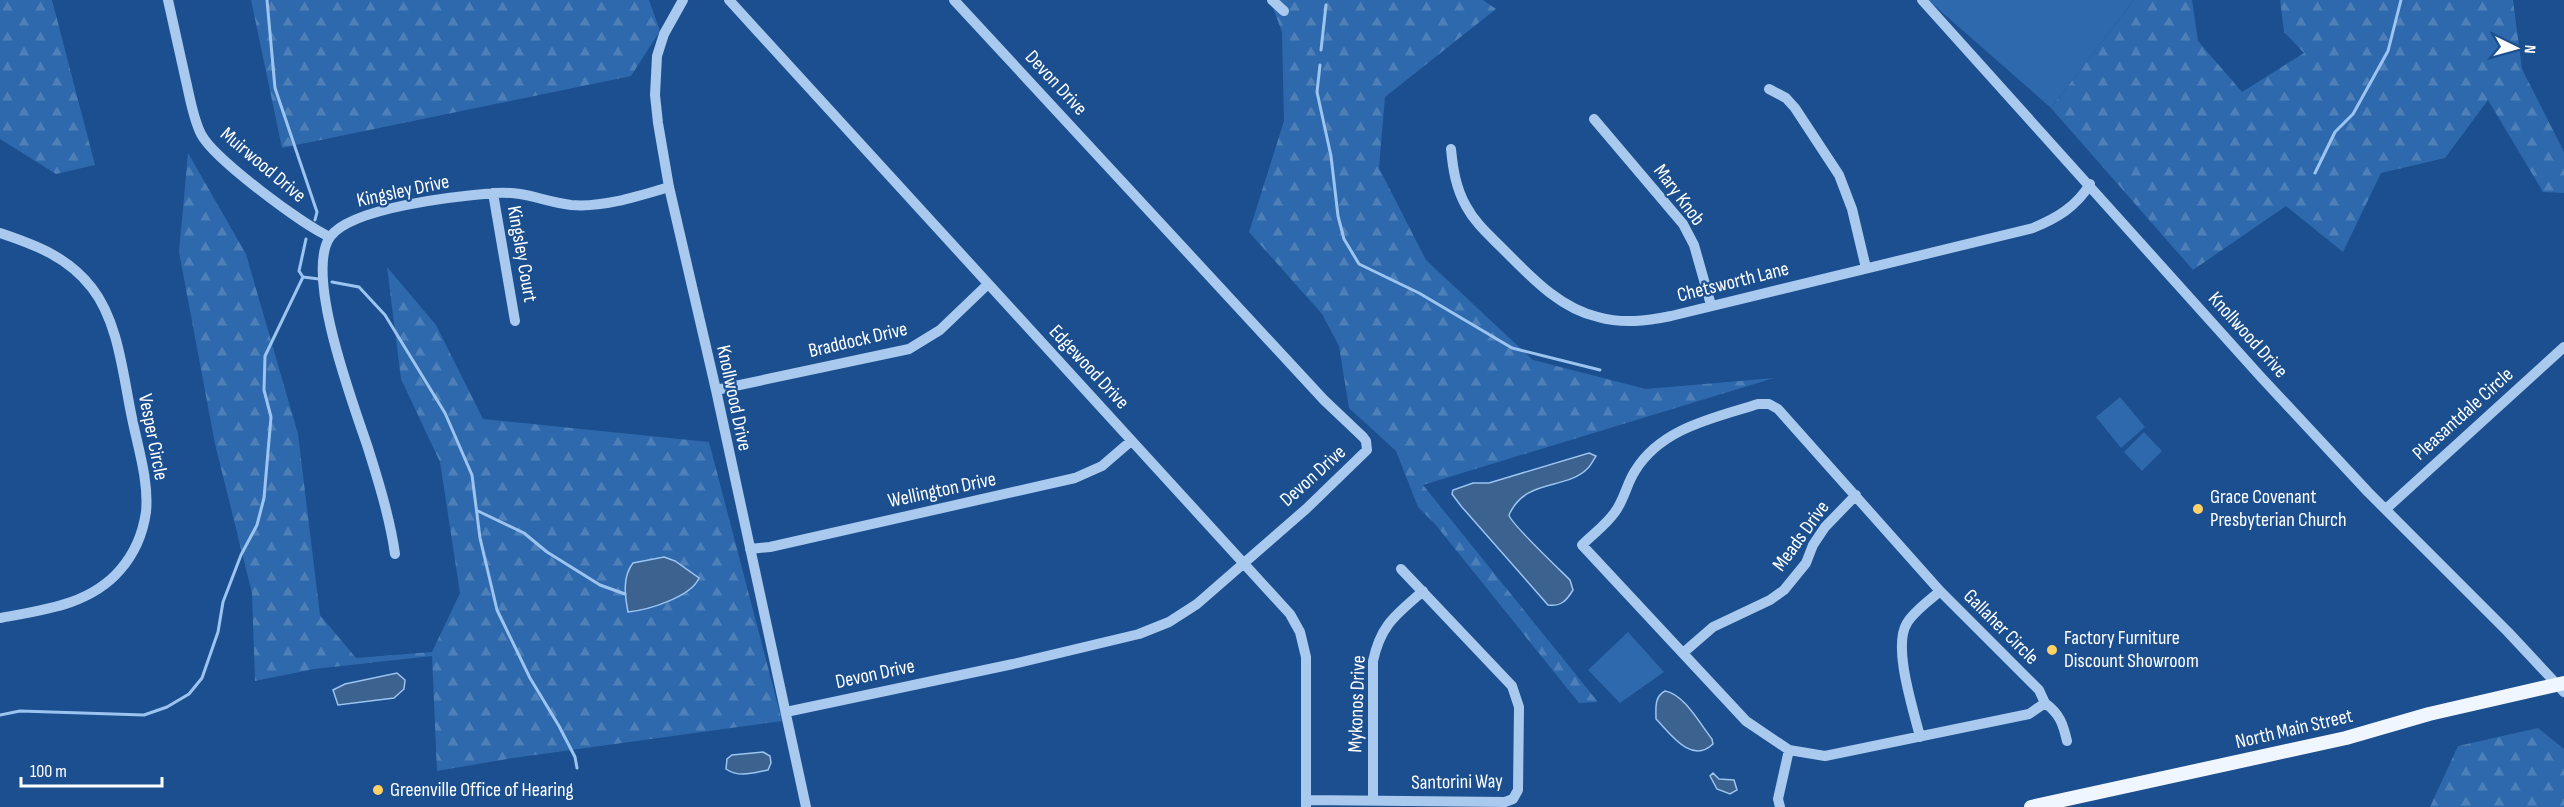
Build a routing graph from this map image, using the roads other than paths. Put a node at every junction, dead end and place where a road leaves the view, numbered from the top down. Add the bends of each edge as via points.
1 (168, 0) edge
2 (683, 0) edge
3 (729, 0) edge
4 (954, 0) edge
5 (1272, 0) edge
6 (1923, 0) edge
7 (1284, 11) dead end
8 (1769, 89) dead end
9 (1594, 119) dead end
10 (1450, 149) dead end
11 (2090, 184) junction
12 (669, 187) junction
13 (493, 194) junction
14 (0, 233) edge
15 (330, 237) junction
16 (1866, 268) junction
17 (987, 285) junction
18 (1711, 305) junction
19 (515, 321) dead end
20 (2564, 347) edge
21 (716, 390) junction
22 (1131, 441) junction
23 (1856, 495) junction
24 (2387, 508) junction
25 (750, 549) junction
26 (395, 554) dead end
27 (1245, 562) junction
28 (1401, 569) dead end
29 (1423, 591) junction
30 (1940, 591) junction
31 (0, 618) edge
32 (1683, 653) junction
33 (2562, 686) edge
34 (2045, 703) junction
35 (786, 712) junction
36 (1920, 737) junction
37 (2067, 741) dead end
38 (1789, 750) junction
39 (1373, 801) junction
40 (1306, 804) edge
41 (1450, 804) edge
42 (806, 807) edge
43 (1780, 807) edge
44 (2031, 807) edge

1 - 15 street, Muirwood Drive via 196,121 206,142 257,186
2 - 12 street, Knollwood Drive via 664,33 655,76
3 - 17 street, Edgewood Drive
4 - 27 street, Devon Drive via 1366,441 1366,450 1358,460
5 - 7 street
6 - 11 street, Knollwood Drive
8 - 16 street via 1795,108 1839,175 1852,209
9 - 18 street, Mary Knob via 1683,225 1694,245
10 - 18 street, Chetsworth Lane via 1454,178 1471,214 1536,280 1569,306 1598,317 1634,322
11 - 16 street, Chetsworth Lane via 2080,200 2033,228
11 - 24 street, Knollwood Drive via 2259,376
12 - 13 street, Kingsley Drive via 584,205 517,192
12 - 21 street, Knollwood Drive
13 - 15 street, Kingsley Drive via 367,214 346,223
13 - 19 street, Kingsley Court
14 - 31 street, Vesper Circle via 62,259 82,276 100,300 116,346 146,501 143,528 134,549 120,570 102,586 68,604
15 - 26 street via 323,266 331,325
16 - 18 street, Chetsworth Lane
17 - 21 street, Braddock Drive via 940,330 909,349
17 - 22 street, Edgewood Drive
20 - 24 street, Pleasantdale Circle
21 - 25 street, Knollwood Drive
22 - 25 street, Wellington Drive via 1102,466 1075,478
22 - 27 street, Edgewood Drive
23 - 30 street, Gallaher Circle
23 - 32 street, Meads Drive via 1825,527 1806,562 1784,590 1713,627
23 - 32 street, Gallaher Circle via 1778,409 1769,404 1683,428 1648,453 1635,470 1616,512 1582,544
24 - 33 street, Knollwood Drive
25 - 35 street, Knollwood Drive
27 - 35 street, Devon Drive via 1183,614 1139,634
27 - 40 street, Edgewood Drive via 1290,614 1304,644
28 - 29 street, Santorini Way
29 - 39 street, Mykonos Drive via 1382,632 1373,661
29 - 41 street, Santorini Way via 1512,686 1519,708 1518,790 1513,799
30 - 34 street, Gallaher Circle via 2039,690
30 - 36 street via 1907,622 1903,632 1908,687
32 - 38 street, Gallaher Circle via 1746,721
33 - 44 main road, North Main Street
34 - 36 street, Gallaher Circle via 2029,714
34 - 37 street via 2062,721
35 - 42 street, Knollwood Drive
36 - 38 street, Gallaher Circle via 1825,756
38 - 43 street via 1778,799
39 - 40 street, Santorini Way
39 - 41 street, Santorini Way

